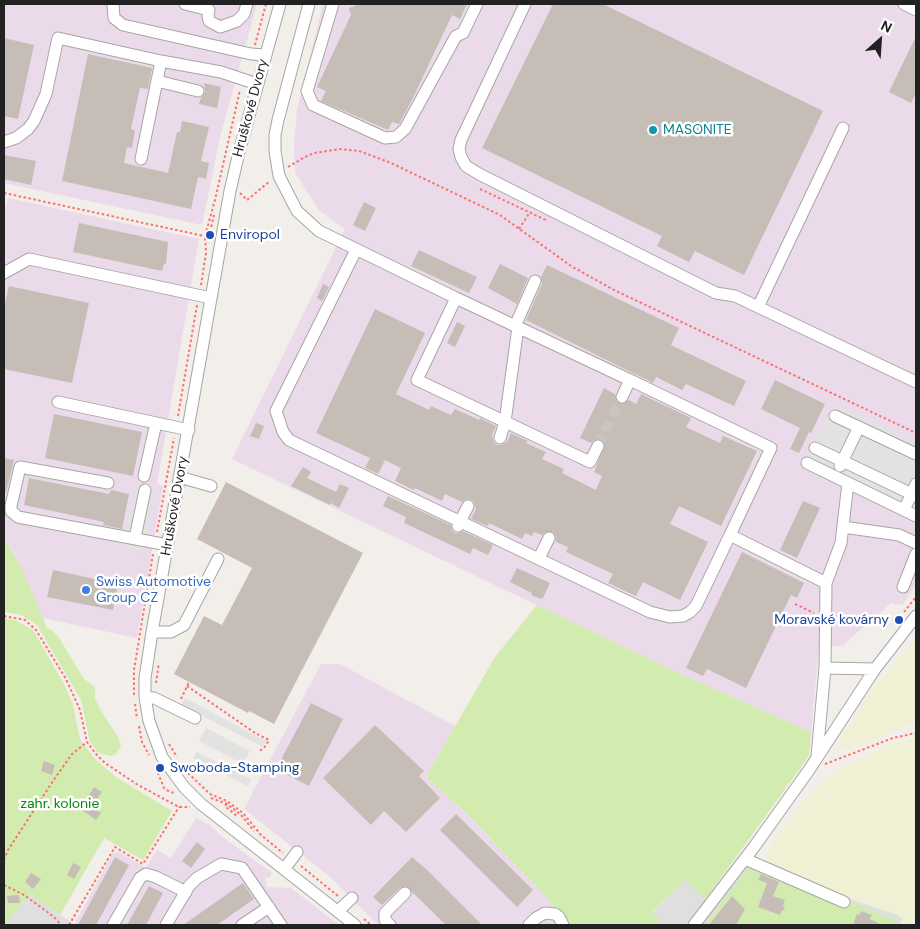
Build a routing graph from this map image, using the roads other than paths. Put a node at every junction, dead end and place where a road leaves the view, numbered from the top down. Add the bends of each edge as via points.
1 (113, 4) edge
2 (185, 4) edge
3 (247, 4) edge
4 (280, 4) edge
5 (309, 4) edge
6 (333, 4) edge
7 (478, 4) edge
8 (525, 4) edge
9 (904, 4) edge
10 (916, 10) edge
11 (265, 55) junction
12 (162, 61) junction
13 (157, 81) junction
14 (257, 84) junction
15 (198, 91) dead end
16 (843, 128) dead end
17 (4, 142) edge
18 (141, 159) dead end
19 (356, 250) junction
20 (4, 273) edge
21 (536, 281) dead end
22 (211, 298) junction
23 (456, 298) junction
24 (758, 307) junction
25 (517, 327) junction
26 (630, 380) junction
27 (916, 382) edge
28 (622, 397) tunnel mouth
29 (58, 402) dead end
30 (835, 416) dead end
31 (506, 422) junction
32 (156, 424) junction
33 (859, 427) junction
34 (189, 430) junction
35 (500, 438) dead end
36 (598, 446) tunnel mouth
37 (815, 448) dead end
38 (916, 454) edge
39 (842, 461) junction
40 (807, 463) dead end
41 (144, 476) dead end
42 (835, 476) junction
43 (179, 477) junction
44 (108, 483) dead end
45 (848, 483) junction
46 (211, 486) dead end
47 (145, 490) dead end
48 (915, 491) edge
49 (468, 506) dead end
50 (904, 510) junction
51 (916, 516) edge
52 (459, 524) junction
53 (843, 527) junction
54 (730, 535) junction
55 (135, 538) junction
56 (548, 538) dead end
57 (916, 543) edge
58 (168, 545) junction
59 (916, 554) edge
60 (539, 558) junction
61 (218, 559) dead end
62 (826, 583) junction
63 (903, 587) dead end
64 (916, 616) edge
65 (152, 632) junction
66 (825, 668) junction
67 (875, 669) junction
68 (145, 697) junction
69 (195, 718) dead end
70 (817, 757) junction
71 (745, 859) junction
72 (186, 892) junction
73 (405, 893) dead end
74 (844, 902) dead end
75 (270, 907) junction
76 (113, 925) edge
77 (166, 925) edge
78 (242, 925) edge
79 (281, 925) edge
80 (355, 925) edge
81 (390, 925) edge
82 (529, 925) edge
83 (564, 925) edge
84 (694, 925) edge

1 - 11 street via 114,18 123,25
2 - 3 street via 209,10 210,22 220,27 237,21
4 - 11 street, Hruškové Dvory
5 - 19 street via 278,120 275,151 279,176 297,211 319,231
6 - 7 street via 307,92 313,106 385,138 396,136 405,129 456,36 463,33
8 - 24 street via 461,140 459,149 466,166 716,293 735,296
9 - 10 street
11 - 14 street, Hruškové Dvory
12 - 13 street
12 - 14 street via 243,78
12 - 17 street via 58,38 46,94 34,121 16,138
13 - 15 street
13 - 18 street
14 - 22 street, Hruškové Dvory via 230,191
16 - 24 street
19 - 23 street
19 - 52 street via 276,411 283,432 289,440
20 - 22 street via 29,259
21 - 25 street
22 - 34 street, Hruškové Dvory
23 - 25 street
23 - 31 street via 417,380
24 - 27 street
25 - 26 street
25 - 31 street
26 - 28 street
26 - 54 street via 771,448
29 - 32 street
30 - 33 street
31 - 35 street
31 - 36 street via 590,462
32 - 34 street
32 - 41 street
33 - 38 street
33 - 39 street
34 - 43 street, Hruškové Dvory
37 - 39 street
39 - 42 street
39 - 48 street
40 - 42 street
42 - 45 street
43 - 46 street
43 - 58 street, Hruškové Dvory
44 - 55 street via 20,467 12,510 18,517
45 - 50 street
45 - 53 street
47 - 55 street
48 - 50 street
49 - 52 street
50 - 51 street
52 - 60 street
53 - 57 street via 899,535
53 - 62 street via 841,543
54 - 60 street via 696,606 683,616 670,617 650,612
54 - 62 street
55 - 58 street
56 - 60 street
58 - 65 street, Hruškové Dvory
59 - 63 street
61 - 65 street via 184,625 170,632
62 - 66 street
64 - 67 street
65 - 68 street, Hruškové Dvory
66 - 67 street
66 - 70 street
67 - 70 street
68 - 69 street via 154,698
68 - 80 street, Hruškové Dvory via 155,740 177,778 201,804 291,860 346,904
70 - 71 street
71 - 74 street
71 - 84 street
72 - 75 street via 197,878 221,864 242,868
72 - 76 street via 146,874 140,878
72 - 77 street
73 - 81 street via 386,913 385,920
75 - 78 street
75 - 79 street
82 - 83 street via 542,914 551,913

